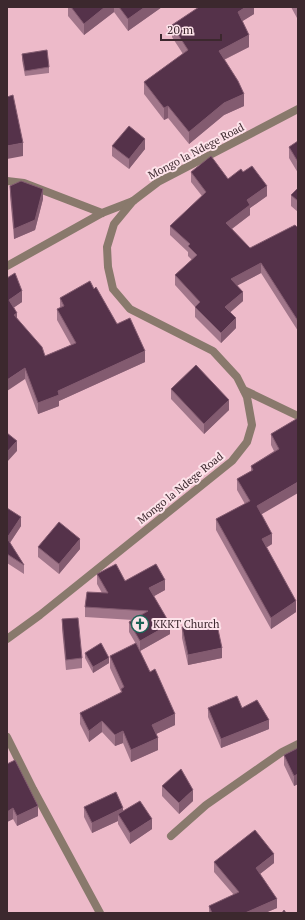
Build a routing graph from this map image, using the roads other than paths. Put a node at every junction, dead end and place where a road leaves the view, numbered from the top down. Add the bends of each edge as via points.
1 (298, 109) edge
2 (7, 181) edge
3 (133, 201) junction
4 (102, 213) junction
5 (7, 266) edge
6 (244, 390) junction
7 (298, 416) edge
8 (7, 639) edge
9 (7, 737) edge
10 (298, 744) edge
11 (171, 836) dead end
12 (100, 913) edge

1 - 3 street, Mongo la Ndege Road via 158,182
2 - 4 street via 24,183
3 - 4 street
3 - 6 street, Mongo la Ndege Road via 114,224 107,247 113,288 130,309 212,352 237,377
4 - 5 street
6 - 7 street
6 - 8 street, Mongo la Ndege Road via 252,425 247,442 232,461
9 - 12 street
10 - 11 street via 282,752 206,805

